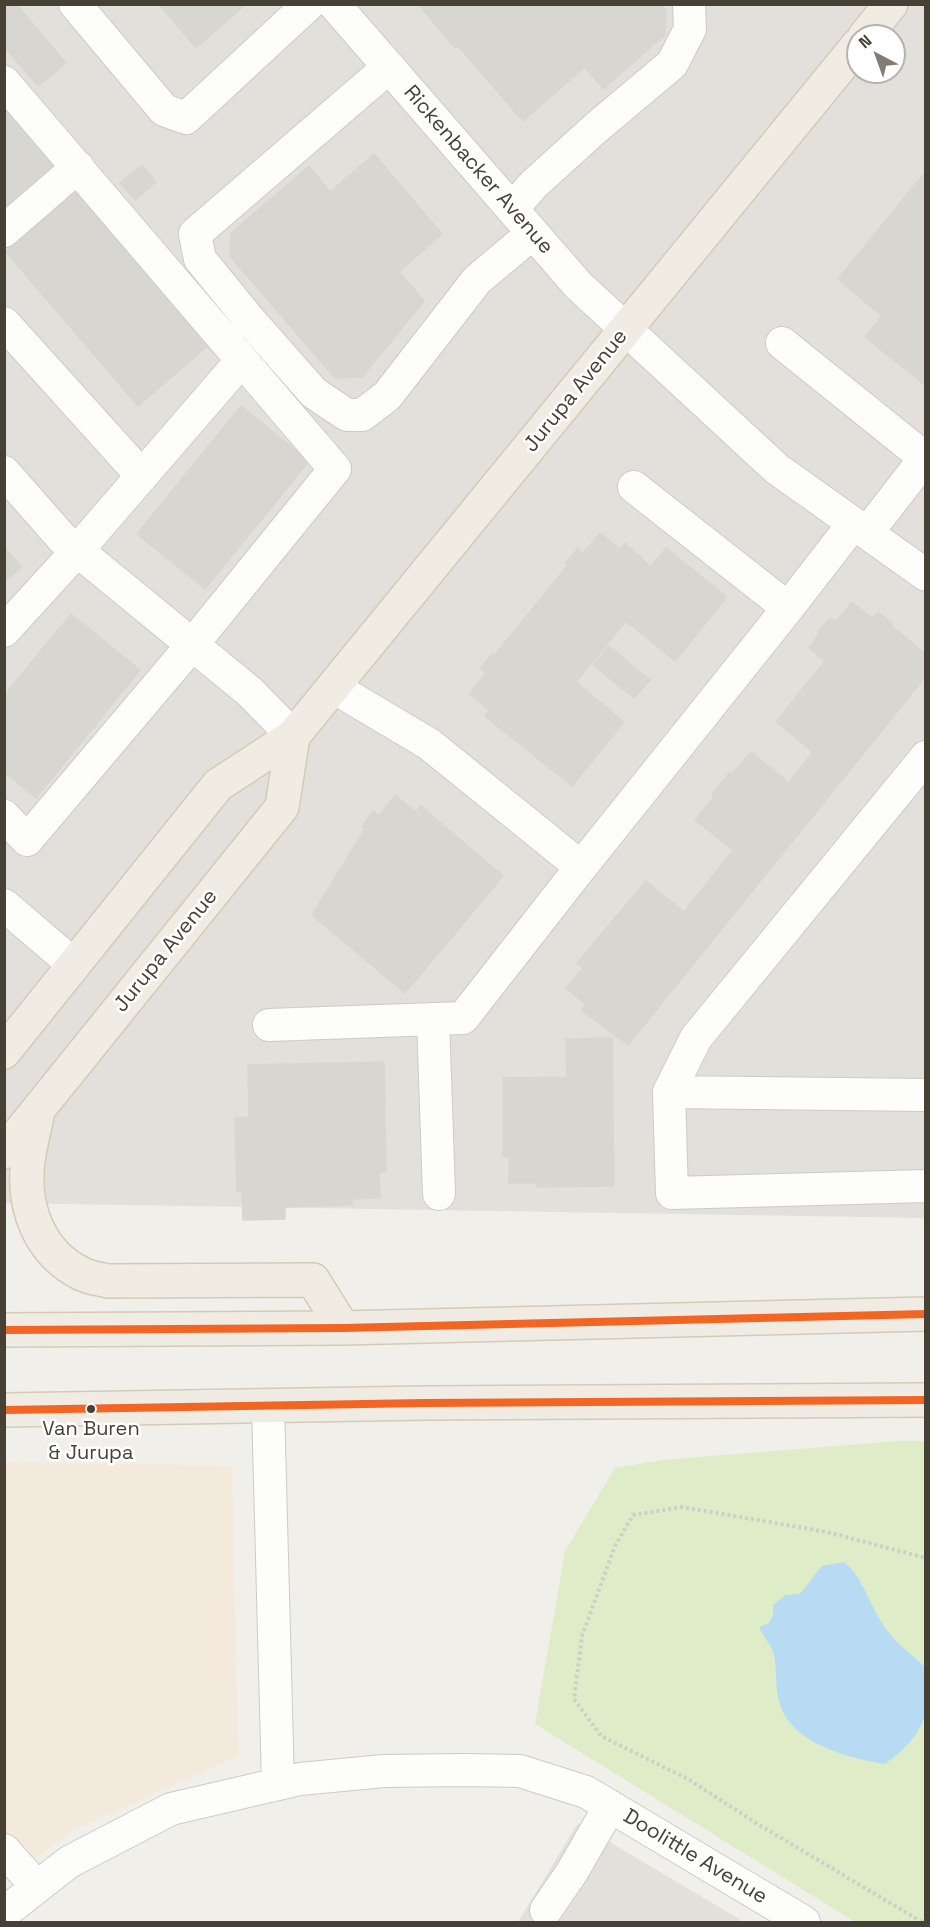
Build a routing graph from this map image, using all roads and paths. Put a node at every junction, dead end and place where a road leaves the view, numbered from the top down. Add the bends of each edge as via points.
1 (75, 4) edge
2 (309, 4) edge
3 (334, 4) edge
4 (689, 4) edge
5 (891, 4) edge
6 (875, 24) edge
7 (846, 60) edge
8 (389, 67) junction
9 (4, 82) edge
10 (78, 167) junction
11 (512, 209) junction
12 (4, 231) edge
13 (533, 233) junction
14 (4, 323) edge
15 (627, 330) junction
16 (782, 343) dead end
17 (242, 360) junction
18 (925, 458) edge
19 (4, 472) edge
20 (142, 476) junction
21 (634, 487) dead end
22 (860, 528) junction
23 (77, 551) junction
24 (926, 575) edge
25 (788, 608) junction
26 (4, 631) edge
27 (192, 645) junction
28 (333, 687) junction
29 (293, 736) junction
30 (926, 757) edge
31 (4, 816) edge
32 (581, 867) junction
33 (4, 905) edge
34 (74, 965) junction
35 (433, 1019) junction
36 (269, 1025) dead end
37 (4, 1052) edge
38 (669, 1092) junction
39 (926, 1095) edge
40 (38, 1111) junction
41 (4, 1152) edge
42 (926, 1186) edge
43 (439, 1194) dead end
44 (926, 1314) edge
45 (343, 1328) junction
46 (4, 1330) edge
47 (926, 1400) edge
48 (268, 1406) junction
49 (4, 1410) edge
50 (926, 1558) edge
51 (278, 1785) junction
52 (598, 1799) junction
53 (4, 1850) edge
54 (37, 1887) junction
55 (4, 1913) edge
56 (550, 1918) edge
57 (803, 1922) edge
58 (922, 1923) edge

1 - 2 street via 164,110 186,118
3 - 8 street, Rickenbacker Avenue
4 - 11 street via 690,29 672,64 581,141
5 - 6 main road
7 - 15 main road, Jurupa Avenue
8 - 11 street, Rickenbacker Avenue
8 - 13 street via 195,234 200,259 248,318 314,393 347,415 362,416 387,396 477,280
9 - 10 street
10 - 12 street
10 - 17 street
11 - 13 street, Rickenbacker Avenue
13 - 15 street, Rickenbacker Avenue via 578,285
14 - 20 street
15 - 22 street, Rickenbacker Avenue via 777,469
15 - 28 main road, Jurupa Avenue
16 - 18 street
17 - 20 street
17 - 27 street via 335,469
18 - 22 street
19 - 23 street
20 - 23 street
21 - 25 street
22 - 24 street, Rickenbacker Avenue
22 - 25 street
23 - 26 street
23 - 27 street
25 - 32 street
27 - 29 street via 250,692
27 - 31 street via 27,840
28 - 29 main road, Jurupa Avenue
28 - 32 street via 429,744
29 - 34 main road, Jurupa Avenue via 218,785
29 - 40 main road, Jurupa Avenue via 282,807
30 - 38 street via 696,1038
32 - 35 street via 463,1018
33 - 34 street
34 - 37 main road, Jurupa Avenue
35 - 36 street
35 - 43 street
38 - 39 street
38 - 42 street via 672,1193
40 - 41 main road, Jurupa Avenue
40 - 45 main road via 28,1162 27,1193 33,1222 62,1262 83,1275 108,1281 313,1280
44 - 45 main road
45 - 46 main road
47 - 48 main road
48 - 49 main road
48 - 51 street
50 - 58 path via 827,1532 682,1507 633,1515 615,1546 582,1636 574,1699 601,1736 688,1779
51 - 52 street, Doolittle Avenue via 300,1779 384,1771 520,1771
51 - 54 street, Doolittle Avenue via 171,1809 69,1862
52 - 56 street via 572,1872
52 - 57 street, Doolittle Avenue
53 - 54 street
54 - 55 street, Doolittle Avenue

